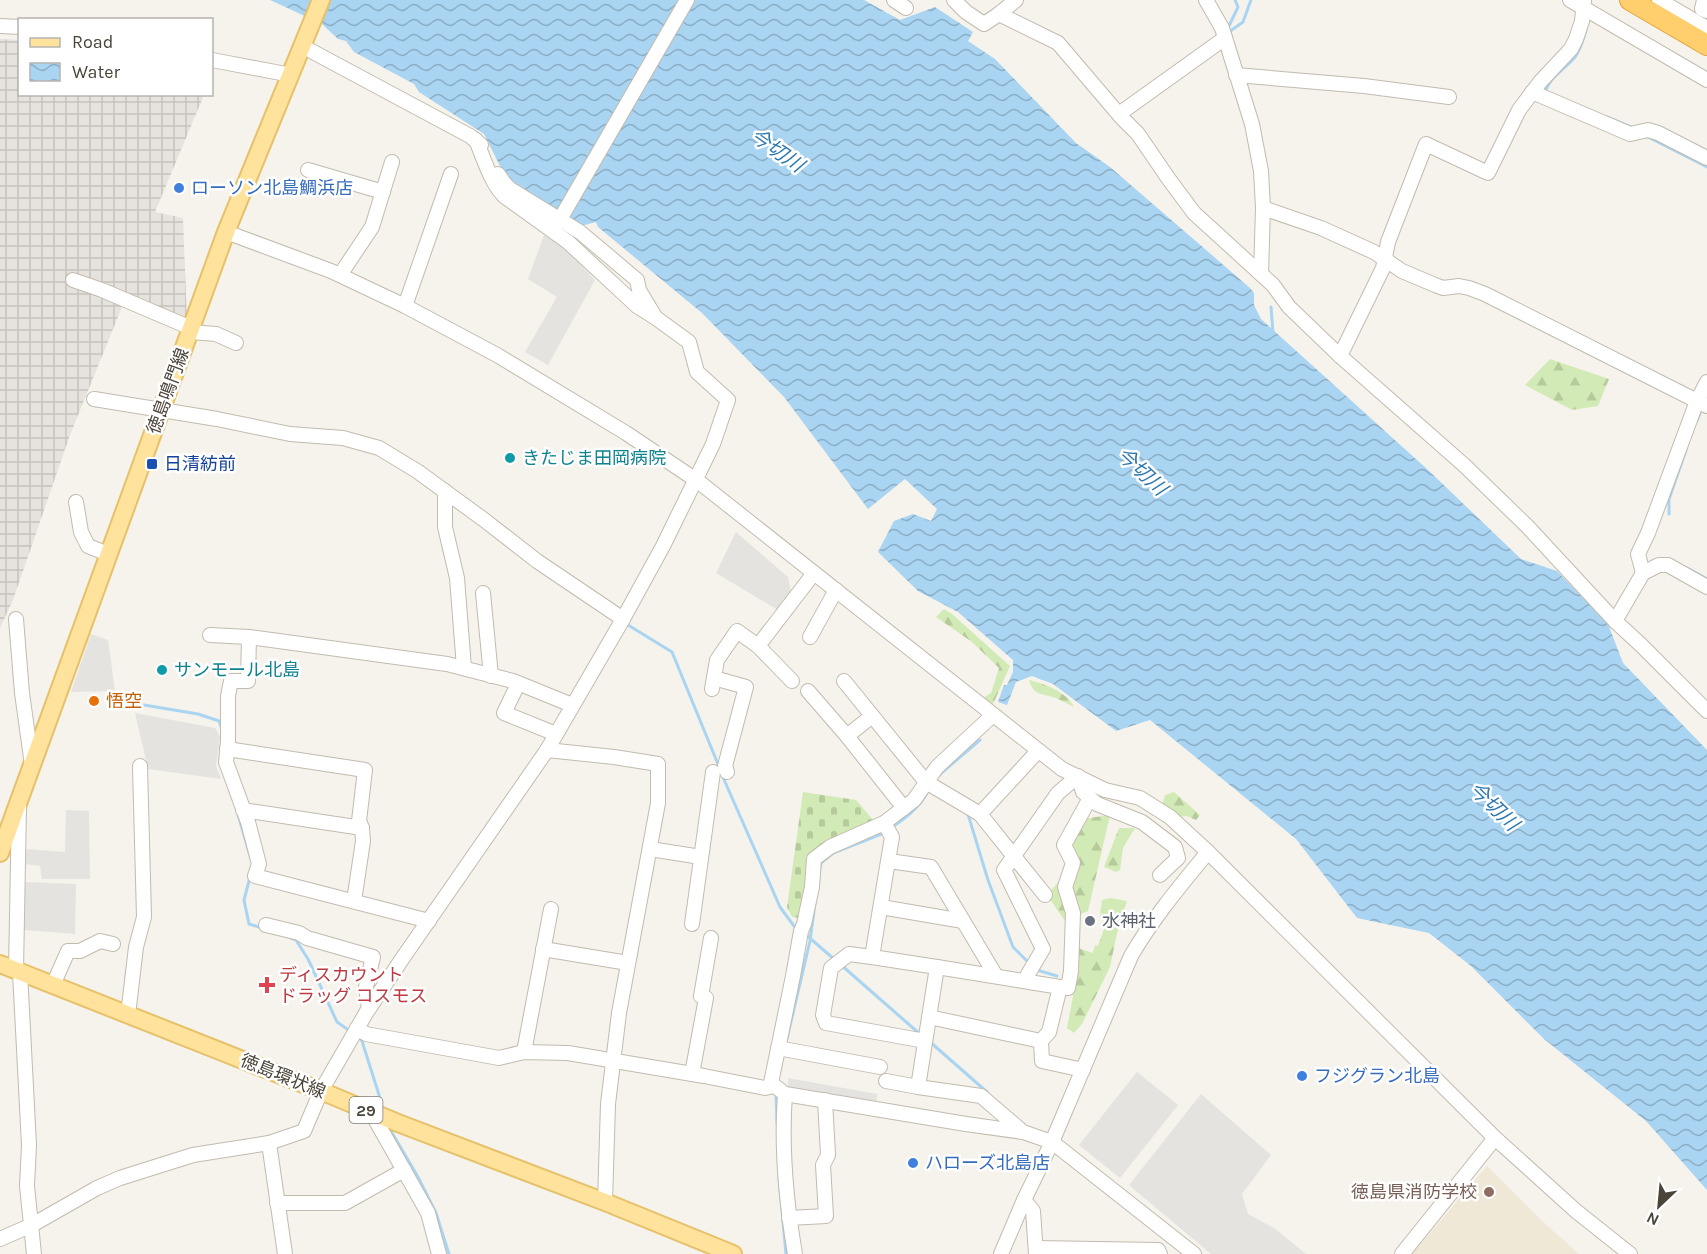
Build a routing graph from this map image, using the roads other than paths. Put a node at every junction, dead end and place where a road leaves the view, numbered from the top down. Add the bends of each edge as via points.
1 (321, 0) edge
2 (687, 0) edge
3 (954, 0) edge
4 (1016, 0) edge
5 (1206, 0) edge
6 (1570, 0) edge
7 (1630, 0) edge
8 (1659, 0) edge
9 (1704, 0) edge
10 (1583, 4) edge
11 (1707, 11) edge
12 (999, 14) junction
13 (0, 26) edge
14 (18, 27) edge
15 (1707, 28) edge
16 (1225, 38) junction
17 (303, 44) junction
18 (1707, 45) edge
19 (213, 60) edge
20 (291, 75) junction
21 (1240, 76) junction
22 (1707, 80) edge
23 (1532, 92) junction
24 (1449, 97) dead end
25 (1119, 114) junction
26 (477, 140) junction
27 (1707, 158) edge
28 (392, 162) dead end
29 (308, 170) dead end
30 (451, 174) dead end
31 (383, 192) junction
32 (1267, 210) junction
33 (560, 219) junction
34 (226, 232) junction
35 (1384, 259) junction
36 (1261, 274) junction
37 (340, 275) junction
38 (72, 280) dead end
39 (405, 306) junction
40 (656, 318) junction
41 (190, 330) junction
42 (236, 343) dead end
43 (1340, 356) junction
44 (1707, 382) edge
45 (94, 399) dead end
46 (1702, 403) edge
47 (161, 409) junction
48 (695, 479) junction
49 (445, 491) junction
50 (76, 502) dead end
51 (108, 554) junction
52 (814, 573) junction
53 (1643, 573) junction
54 (1707, 587) edge
55 (836, 590) junction
56 (483, 593) dead end
57 (16, 619) dead end
58 (623, 619) junction
59 (1615, 621) junction
60 (462, 626) junction
61 (487, 626) junction
62 (210, 635) dead end
63 (249, 637) junction
64 (810, 637) dead end
65 (758, 646) junction
66 (464, 668) junction
67 (491, 676) junction
68 (792, 681) dead end
69 (844, 681) dead end
70 (518, 684) junction
71 (808, 692) dead end
72 (572, 705) junction
73 (1707, 711) edge
74 (993, 715) junction
75 (872, 716) junction
76 (556, 734) junction
77 (847, 736) junction
78 (227, 749) junction
79 (547, 750) junction
80 (1038, 751) junction
81 (32, 765) junction
82 (140, 766) dead end
83 (1078, 776) junction
84 (926, 782) junction
85 (1090, 798) junction
86 (19, 801) junction
87 (904, 808) junction
88 (243, 810) junction
89 (980, 814) junction
90 (884, 823) junction
91 (362, 828) junction
92 (650, 849) junction
93 (1208, 852) junction
94 (0, 853) edge
95 (1014, 856) junction
96 (701, 857) junction
97 (889, 861) junction
98 (1160, 875) dead end
99 (1045, 895) dead end
100 (354, 901) junction
101 (881, 907) junction
102 (551, 909) dead end
103 (429, 921) junction
104 (963, 921) junction
105 (692, 924) dead end
106 (266, 925) dead end
107 (711, 938) dead end
108 (113, 944) dead end
109 (543, 949) junction
110 (872, 957) junction
111 (628, 963) junction
112 (0, 964) edge
113 (937, 967) junction
114 (18, 971) junction
115 (996, 976) junction
116 (1024, 981) junction
117 (53, 985) junction
118 (1060, 987) junction
119 (369, 1008) junction
120 (128, 1015) junction
121 (929, 1017) junction
122 (357, 1028) junction
123 (925, 1041) junction
124 (1041, 1041) junction
125 (778, 1048) junction
126 (524, 1052) junction
127 (613, 1062) junction
128 (880, 1067) dead end
129 (1083, 1070) junction
130 (692, 1074) junction
131 (886, 1082) dead end
132 (918, 1087) junction
133 (780, 1090) junction
134 (321, 1091) junction
135 (825, 1100) junction
136 (371, 1112) junction
137 (1023, 1132) junction
138 (1495, 1138) junction
139 (1052, 1142) junction
140 (269, 1143) junction
141 (404, 1170) junction
142 (1024, 1200) junction
143 (605, 1202) junction
144 (277, 1203) junction
145 (789, 1218) junction
146 (32, 1225) junction
147 (0, 1239) edge
148 (1036, 1251) edge
149 (34, 1254) edge
150 (285, 1254) edge
151 (439, 1254) edge
152 (733, 1254) edge
153 (795, 1254) edge
154 (1001, 1254) edge
155 (1160, 1254) edge
156 (1194, 1254) edge
157 (1402, 1254) edge
158 (1630, 1254) edge

1 - 17 main road, 徳島鳴門線
2 - 33 street
3 - 12 street via 984,24
4 - 12 street
5 - 16 street
6 - 10 street
7 - 18 highway
8 - 15 street
9 - 11 street via 1702,9
10 - 22 street
10 - 23 street via 1582,21 1571,49
12 - 25 street via 1058,43
13 - 14 street
16 - 21 street
16 - 25 street
17 - 20 main road, 徳島鳴門線
17 - 26 street
19 - 20 street
20 - 34 main road, 徳島鳴門線
21 - 24 street
21 - 32 street
23 - 27 street via 1630,134 1648,130 1658,133
23 - 35 street via 1488,173 1426,144
25 - 36 street via 1138,134 1194,213
26 - 33 street via 504,183
26 - 40 street via 491,177 504,196 568,242
28 - 31 street
29 - 31 street
30 - 39 street
31 - 37 street via 372,227
32 - 35 street via 1321,228
32 - 36 street
33 - 40 street via 637,280
34 - 37 street
34 - 41 main road, 徳島鳴門線
35 - 43 street
35 - 46 street via 1434,285 1459,286 1485,294
36 - 43 street
37 - 39 street
38 - 41 street
39 - 48 street via 507,361
40 - 48 street via 689,342 697,372 728,400
41 - 42 street via 218,330
41 - 47 main road, 徳島鳴門線
43 - 59 street via 1472,472
44 - 46 street
45 - 47 street
46 - 53 street via 1638,554
47 - 49 street via 290,434 343,438 379,448
47 - 51 main road, 徳島鳴門線
48 - 52 street
48 - 58 street
49 - 58 street via 537,561
49 - 60 street via 445,527 457,578
50 - 51 street via 81,532 88,546
51 - 81 main road, 徳島鳴門線
52 - 55 street
52 - 65 street
53 - 54 street via 1659,565 1668,566
53 - 59 street
55 - 64 street
55 - 74 street
56 - 61 street
57 - 81 street
58 - 72 street
59 - 73 street
60 - 61 street
60 - 66 street
61 - 67 street
62 - 63 street
63 - 66 street
63 - 78 street via 248,681 231,681 228,696 222,728
65 - 68 street
65 - 96 street via 737,631 717,660 713,683 747,687 720,772
66 - 67 street
67 - 70 street
69 - 75 street
70 - 72 street
70 - 76 street via 504,713
71 - 77 street
72 - 76 street
74 - 80 street
74 - 84 street
75 - 77 street
75 - 84 street
76 - 79 street
77 - 87 street
78 - 88 street via 226,762
78 - 91 street via 365,770 359,821
79 - 92 street via 658,764 658,803
79 - 103 street
80 - 83 street
80 - 89 street
81 - 86 main road, 徳島鳴門線
82 - 120 street via 144,917 136,947
83 - 85 street via 1083,792
83 - 93 street via 1105,790 1140,798
83 - 95 street via 1058,793
84 - 87 street
84 - 89 street
85 - 98 street via 1142,822 1175,847 1178,858
85 - 118 street via 1064,845 1073,863 1065,887 1072,913 1071,971 1068,988
86 - 94 main road, 徳島鳴門線
86 - 114 street
87 - 90 street
88 - 91 street
88 - 100 street via 260,864 255,876
89 - 95 street
90 - 97 street via 892,837
90 - 125 street via 830,847 814,859 812,887
91 - 100 street
92 - 96 street
92 - 111 street
93 - 129 street via 1145,930
93 - 138 street
95 - 99 street
95 - 116 street via 1005,870 1043,949
96 - 105 street
97 - 101 street
97 - 104 street via 931,867
100 - 103 street
101 - 104 street
101 - 110 street
102 - 109 street
103 - 119 street
104 - 115 street
106 - 119 street via 373,957 366,987
107 - 130 street via 700,996 706,999
108 - 117 street via 100,941 80,951 68,951
109 - 111 street
109 - 126 street
110 - 113 street
110 - 123 street via 849,954 831,968 823,1015 826,1023
111 - 127 street
112 - 114 main road, 徳島環状線 / 29
113 - 115 street
113 - 121 street
114 - 117 main road, 徳島環状線 / 29
114 - 146 street
115 - 116 street
116 - 118 street
117 - 120 main road, 徳島環状線 / 29
118 - 124 street via 1049,1032
119 - 122 street
120 - 134 main road, 徳島環状線 / 29
121 - 123 street
121 - 124 street
122 - 126 street via 366,1034 499,1058
122 - 134 street
123 - 132 street
124 - 129 street via 1042,1061
125 - 128 street
125 - 133 street via 771,1083
126 - 127 street via 568,1053
127 - 130 street
127 - 143 street
129 - 139 street
130 - 133 street
131 - 132 street
132 - 137 street via 981,1096
133 - 135 street
133 - 145 street
134 - 136 main road, 徳島環状線 / 29
134 - 140 street via 304,1131
135 - 137 street
135 - 145 street via 826,1216
136 - 141 street
136 - 143 main road, 徳島環状線 / 29
137 - 139 street
138 - 157 street
138 - 158 street
139 - 142 street
139 - 156 street
140 - 144 street
140 - 146 street via 193,1155 120,1178
141 - 144 street via 345,1203
141 - 151 street via 428,1213
142 - 148 street via 1033,1211
142 - 154 street
143 - 152 main road, 徳島環状線 / 29
144 - 150 street
145 - 153 street
146 - 147 street
146 - 149 street
148 - 155 street via 1158,1250

